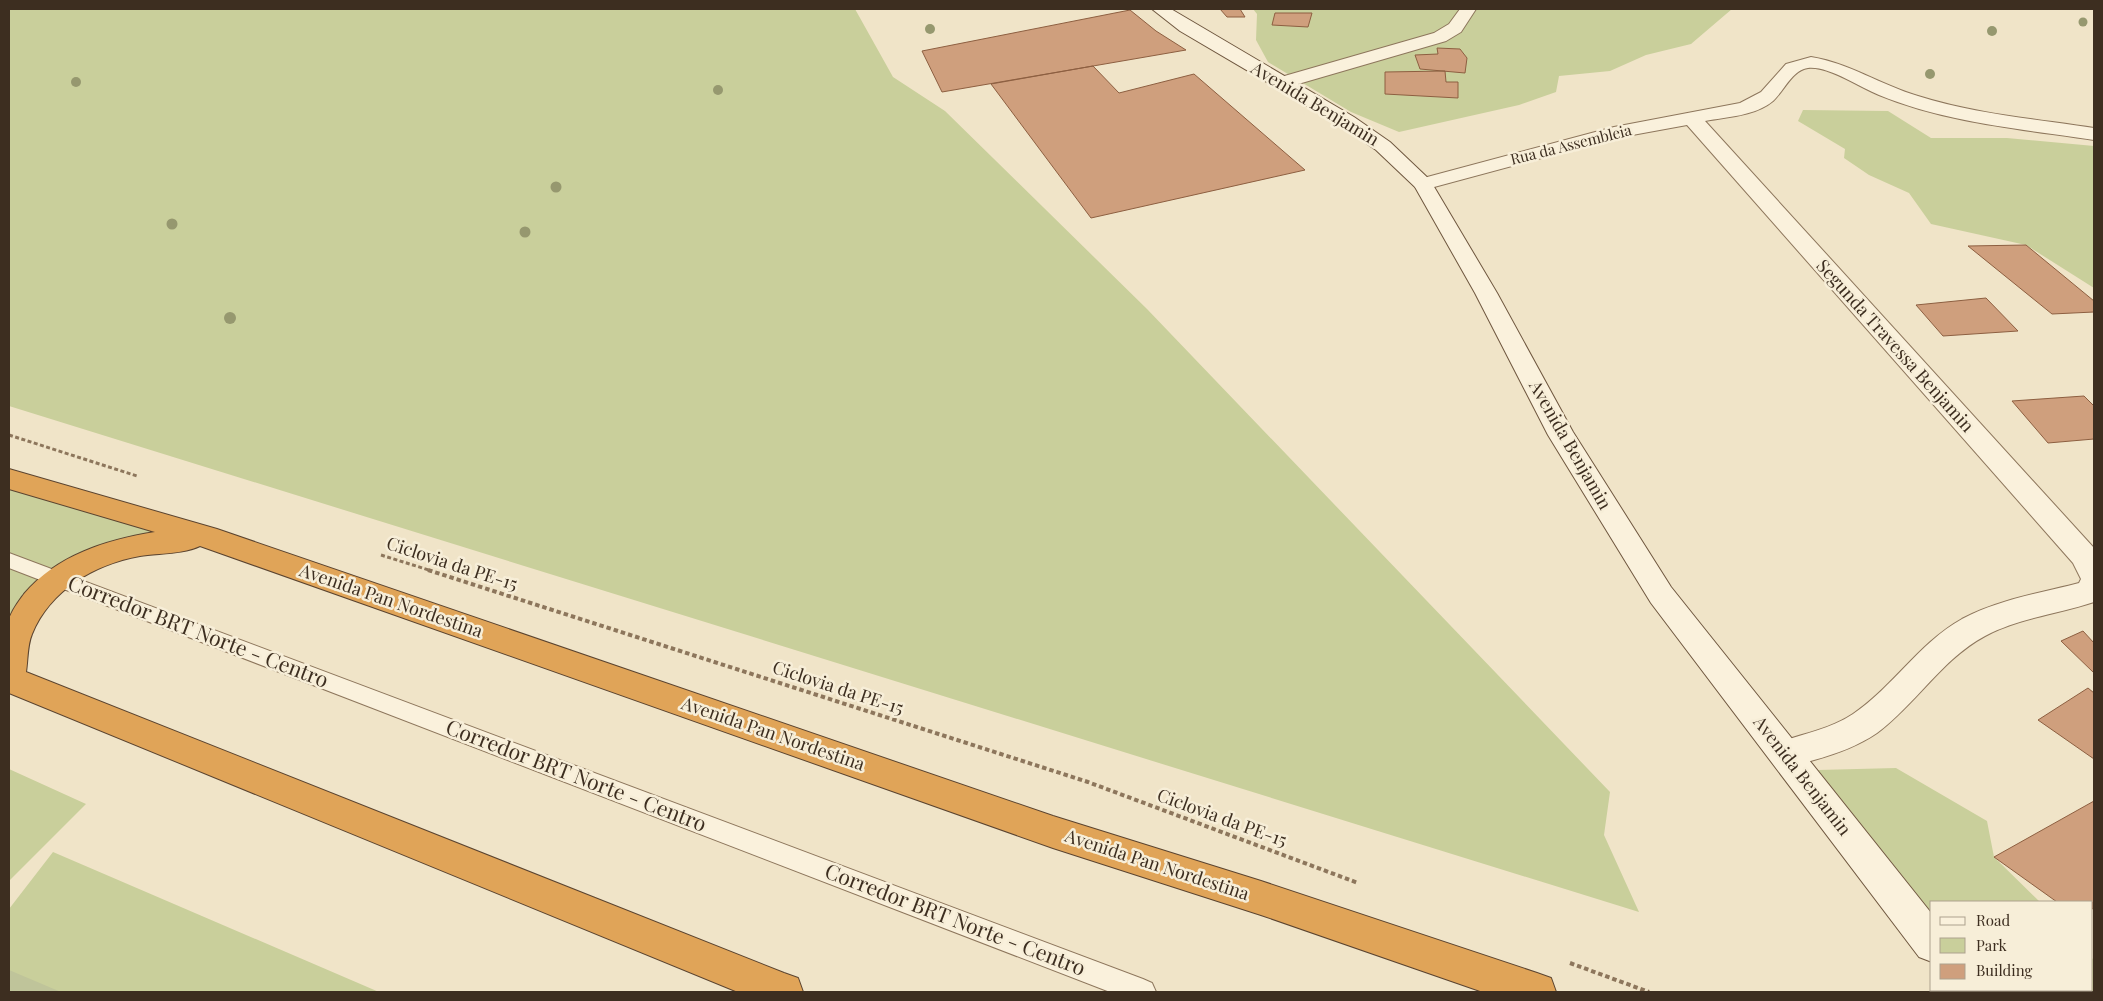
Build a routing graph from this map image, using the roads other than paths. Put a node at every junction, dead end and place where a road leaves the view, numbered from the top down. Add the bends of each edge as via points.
1 (1160, 9) edge
2 (1468, 9) edge
3 (1281, 83) junction
4 (1691, 118) junction
5 (2094, 134) edge
6 (1423, 184) junction
7 (9, 479) edge
8 (206, 537) junction
9 (9, 560) edge
10 (2094, 576) edge
11 (58, 579) junction
12 (2094, 583) edge
13 (9, 679) edge
14 (1786, 754) junction
15 (1930, 941) edge
16 (784, 992) edge
17 (1144, 992) edge
18 (1536, 992) edge

1 - 3 street, Avenida Benjamin
2 - 3 street via 1455,28 1440,37
3 - 6 street, Avenida Benjamin via 1383,146
4 - 5 street, Rua da Assembleia via 1758,103 1794,66 1812,62 1907,99 1951,111
4 - 6 street, Rua da Assembleia via 1614,132
4 - 10 street, Segunda Travessa Benjamin via 2084,556
6 - 14 street, Avenida Benjamin via 1486,293 1561,435 1608,513 1661,594
7 - 8 highway, Avenida Pan Nordestina
8 - 11 highway via 146,542 100,555
8 - 18 highway, Avenida Pan Nordestina via 1043,828
9 - 11 lane, Corredor BRT Norte - Centro
11 - 13 highway via 33,601 16,635
11 - 17 lane, Corredor BRT Norte - Centro
12 - 14 street via 2089,592 2006,614 1972,629 1932,660 1885,707 1847,734
13 - 16 highway
14 - 15 street, Avenida Benjamin

